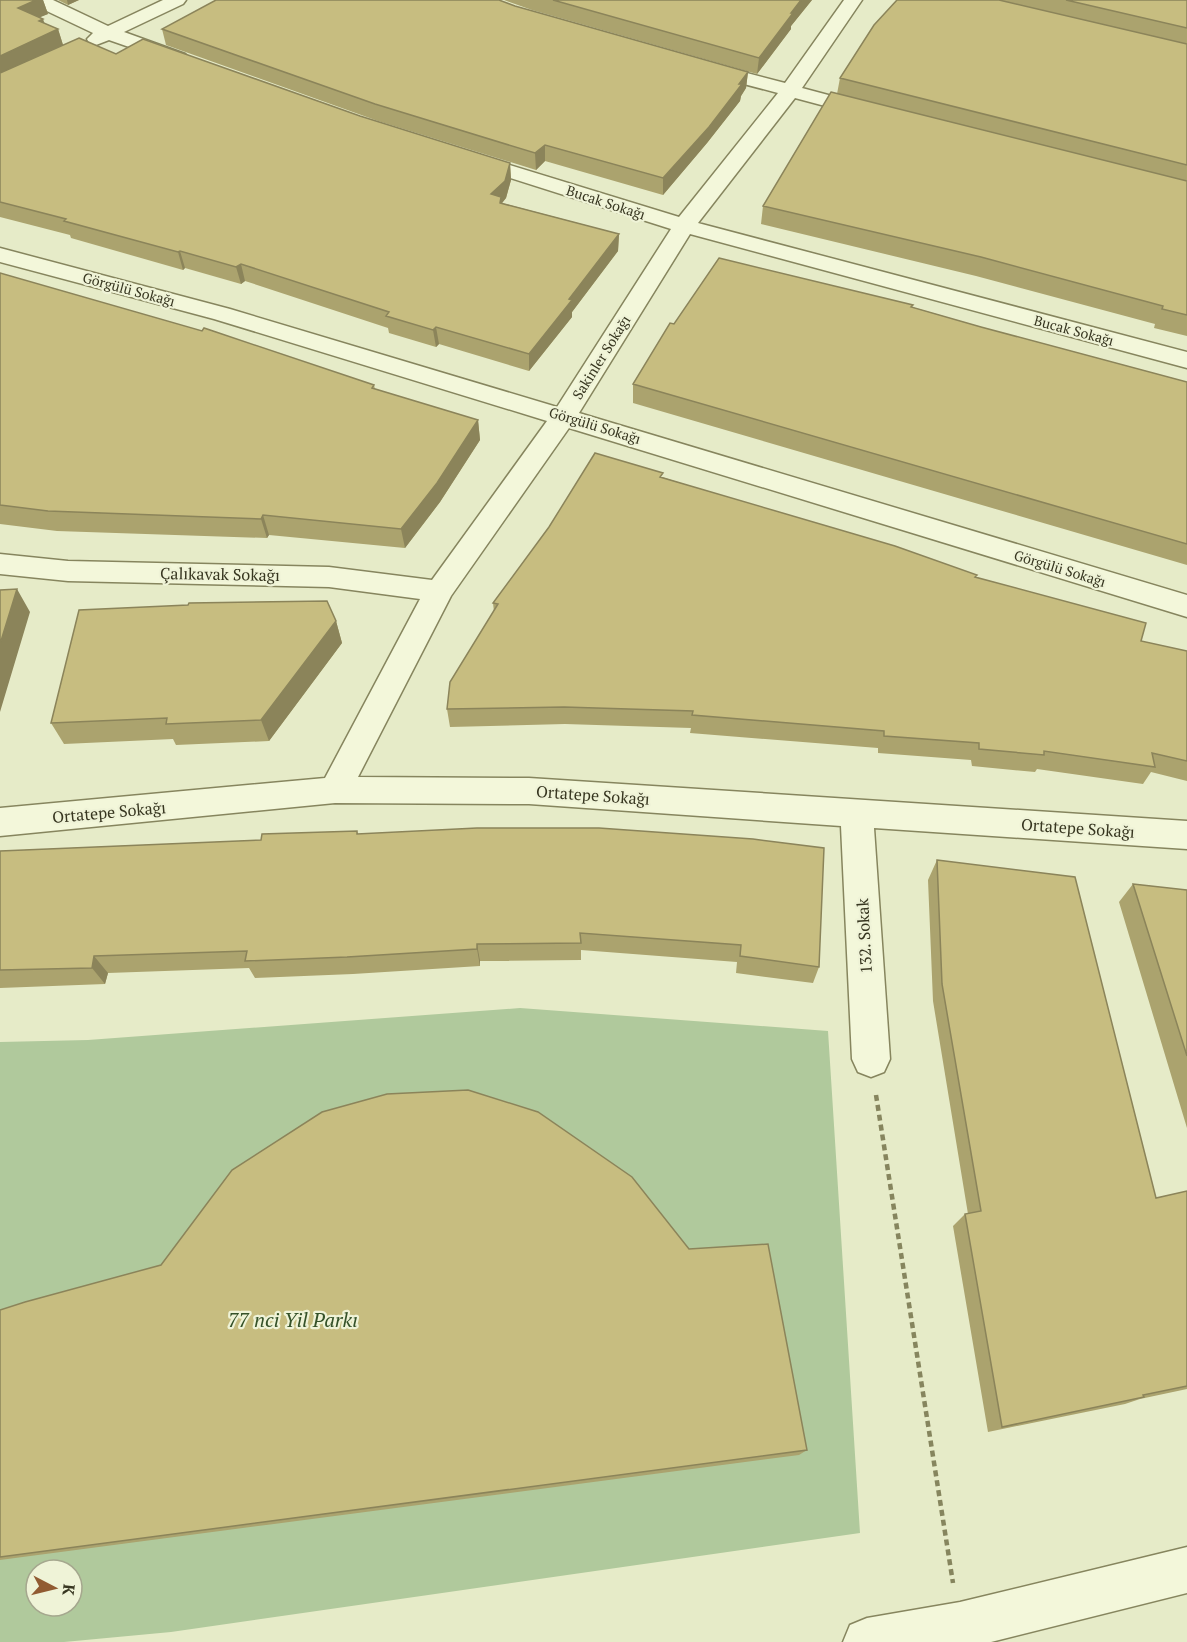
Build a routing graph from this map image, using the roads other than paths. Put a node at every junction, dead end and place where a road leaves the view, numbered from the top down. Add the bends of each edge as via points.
1 (38, 0) edge
2 (177, 0) edge
3 (853, 0) edge
4 (108, 33) junction
5 (78, 47) edge
6 (685, 62) edge
7 (195, 64) edge
8 (789, 92) junction
9 (891, 118) edge
10 (448, 152) edge
11 (684, 226) junction
12 (0, 255) edge
13 (1187, 360) edge
14 (564, 416) junction
15 (0, 564) edge
16 (439, 591) junction
17 (1187, 606) edge
18 (335, 790) junction
19 (857, 813) junction
20 (0, 822) edge
21 (1187, 835) edge
22 (871, 1059) road end
23 (1187, 1570) edge
24 (867, 1642) edge

1 - 4 street
2 - 4 street
3 - 8 street, Sakinler Sokağı
4 - 5 street
4 - 7 street
6 - 8 street
8 - 9 street
8 - 11 street, Sakinler Sokağı
10 - 11 street, Bucak Sokağı
11 - 13 street, Bucak Sokağı
11 - 14 street, Sakinler Sokağı
12 - 14 street, Görgülü Sokağı via 222,314
14 - 16 street, Sakinler Sokağı
14 - 17 street, Görgülü Sokağı
15 - 16 street, Çalıkavak Sokağı via 68,571 329,577
16 - 18 street, Sakinler Sokağı
18 - 19 street, Ortatepe Sokağı via 530,791
18 - 20 street, Ortatepe Sokağı
19 - 21 street, Ortatepe Sokağı
19 - 22 street, 132. Sokak
23 - 24 street via 960,1626

